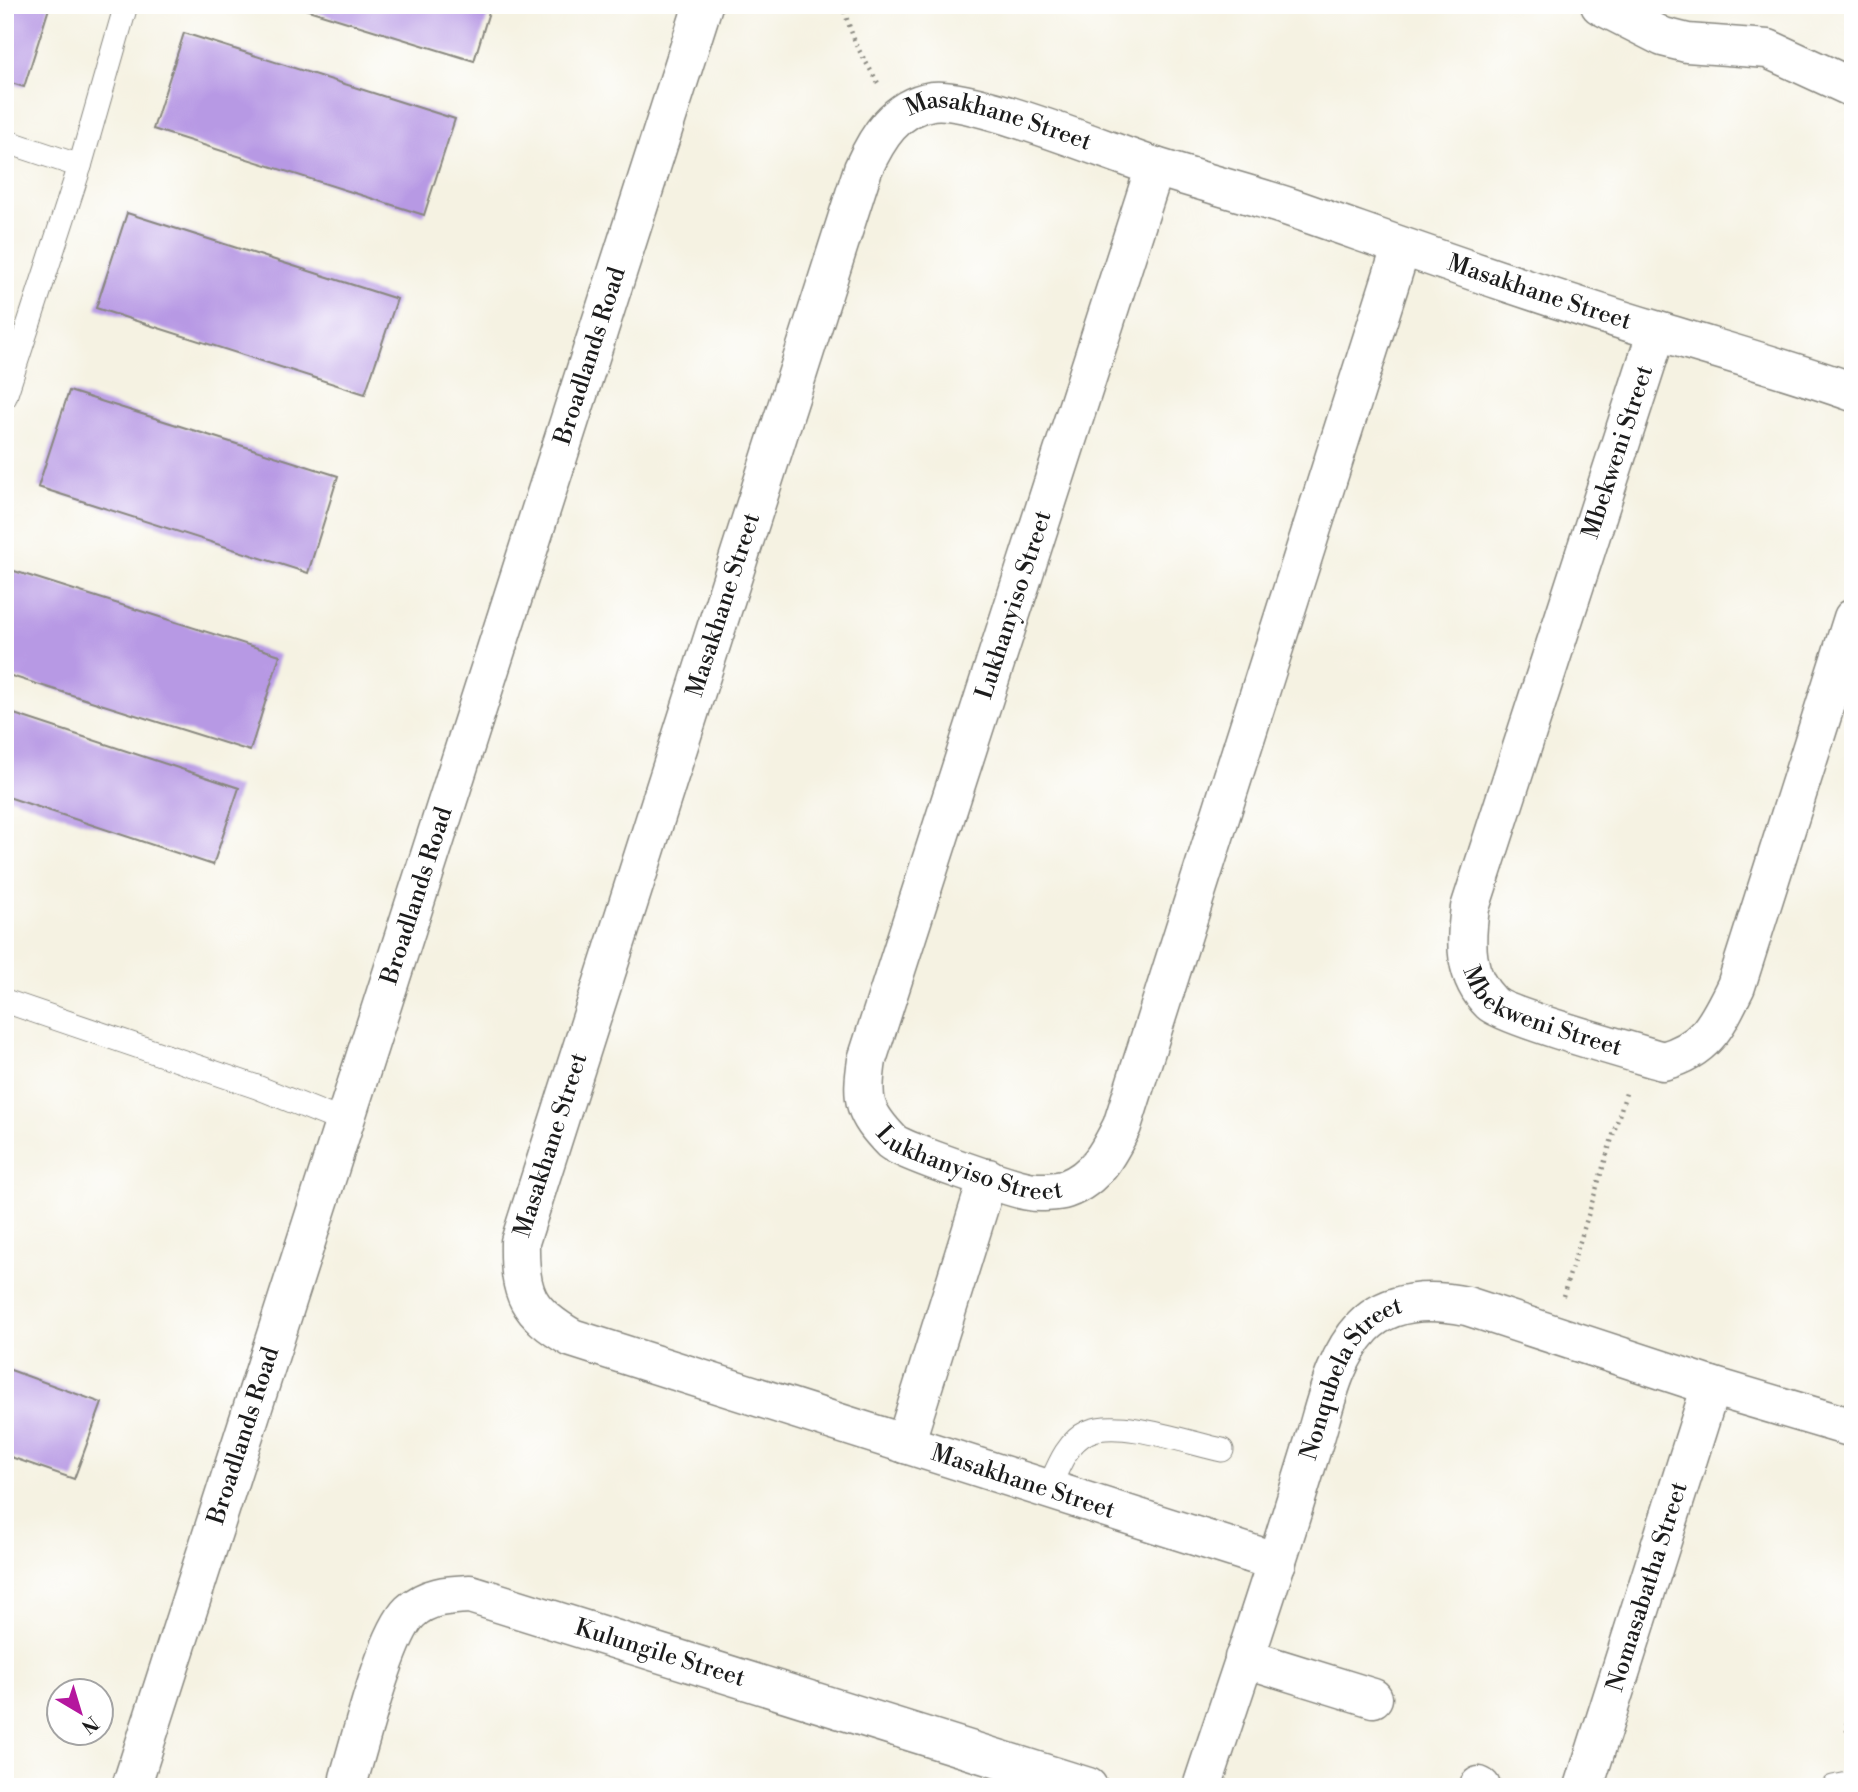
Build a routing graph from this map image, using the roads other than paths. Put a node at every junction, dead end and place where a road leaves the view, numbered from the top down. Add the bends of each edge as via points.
1 (126, 5) edge
2 (703, 5) edge
3 (1600, 5) edge
4 (1853, 88) edge
5 (5, 141) edge
6 (80, 166) junction
7 (1155, 167) junction
8 (1402, 248) junction
9 (1657, 331) junction
10 (12, 353) edge
11 (1853, 392) edge
12 (5, 397) edge
13 (1853, 618) edge
14 (5, 1001) edge
15 (344, 1122) junction
16 (988, 1178) junction
17 (1711, 1386) junction
18 (1853, 1428) edge
19 (905, 1444) junction
20 (1222, 1450) dead end
21 (1048, 1490) junction
22 (1277, 1562) junction
23 (1244, 1658) junction
24 (1373, 1698) dead end
25 (1853, 1783) edge
26 (131, 1787) edge
27 (350, 1787) edge
28 (1088, 1787) edge
29 (1202, 1787) edge
30 (1584, 1787) edge
31 (1833, 1787) edge

1 - 6 lane
2 - 15 street, Broadlands Road
3 - 4 street via 1663,37 1768,49
5 - 6 lane
6 - 10 lane
7 - 8 street, Masakhane Street
7 - 16 street, Lukhanyiso Street via 867,1060 862,1096 894,1145
7 - 19 street, Masakhane Street via 974,106 934,100 897,117 877,136 520,1242 522,1289 533,1309 572,1338
8 - 9 street, Masakhane Street
8 - 16 street, Lukhanyiso Street via 1122,1126 1093,1173 1065,1189 1028,1191
9 - 11 street, Masakhane Street
9 - 13 street, Mbekweni Street via 1470,908 1469,968 1492,1005 1663,1061 1685,1055 1702,1043 1736,986
10 - 12 lane
14 - 15 lane via 257,1087
15 - 26 street, Broadlands Road
16 - 19 street
17 - 18 street, Nonqubela Street
17 - 22 street, Nonqubela Street via 1467,1306 1441,1301 1390,1309 1364,1325 1333,1380
17 - 30 street, Nomasabatha Street
19 - 21 street, Masakhane Street
20 - 21 lane via 1104,1428 1086,1433 1063,1456
21 - 22 street, Masakhane Street
22 - 23 street, Nonqubela Street
23 - 24 street
23 - 29 street, Nonqubela Street
25 - 31 lane
27 - 28 street, Kulungile Street via 366,1718 395,1633 410,1612 428,1600 470,1594

